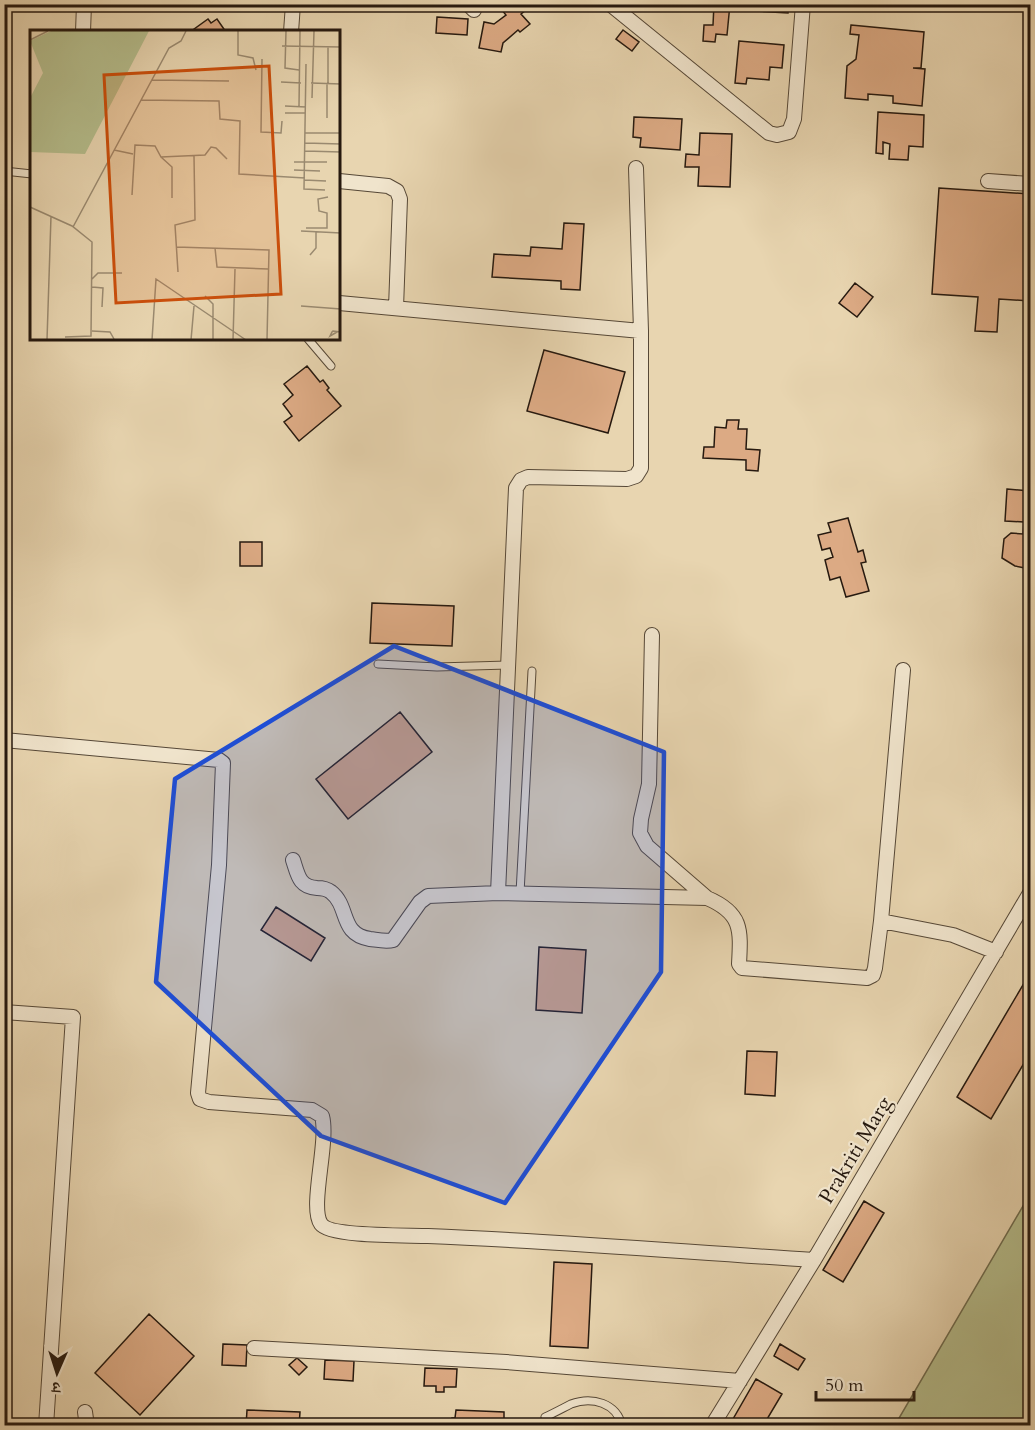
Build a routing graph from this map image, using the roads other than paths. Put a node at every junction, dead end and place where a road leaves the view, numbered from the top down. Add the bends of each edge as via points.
1 (84, 4) edge
2 (293, 4) edge
3 (610, 4) edge
4 (803, 4) edge
5 (83, 30) edge
6 (291, 30) edge
7 (636, 168) dead end
8 (4, 171) edge
9 (30, 174) edge
10 (340, 181) edge
11 (988, 181) dead end
12 (1030, 184) edge
13 (340, 303) edge
14 (396, 308) junction
15 (641, 331) junction
16 (309, 340) edge
17 (331, 366) dead end
18 (652, 635) dead end
19 (378, 664) dead end
20 (508, 665) junction
21 (903, 670) dead end
22 (532, 671) dead end
23 (4, 740) edge
24 (293, 860) dead end
25 (498, 892) junction
26 (520, 893) junction
27 (1030, 893) edge
28 (707, 898) junction
29 (881, 921) junction
30 (996, 952) junction
31 (4, 1012) edge
32 (814, 1260) junction
33 (254, 1348) dead end
34 (740, 1381) junction
35 (545, 1417) dead end
36 (46, 1425) edge
37 (622, 1425) edge
38 (712, 1425) edge

1 - 5 street
2 - 6 street
3 - 4 street via 769,133 777,135 789,132 794,119
7 - 15 street
8 - 9 lane
10 - 14 street via 388,186 397,191 400,199
11 - 12 street
13 - 14 street
14 - 15 street
15 - 20 street via 639,473 627,479 528,477 516,488
16 - 17 lane
18 - 28 street via 650,777 640,833 647,846
19 - 20 lane
20 - 25 street
21 - 29 street
22 - 26 lane
23 - 32 street via 223,763 219,866 198,1093 200,1099 209,1102 312,1110 322,1116 323,1155 317,1204 323,1226 350,1233
24 - 25 street via 299,880 305,886 331,892 351,931 365,938 393,940 428,896
25 - 26 street
26 - 28 street
27 - 30 street, Prakriti Marg
28 - 29 street via 719,903 737,921 742,968 867,978 875,968
29 - 30 street via 953,935
30 - 32 street, Prakriti Marg
31 - 36 street via 73,1017
32 - 34 street, Prakriti Marg
33 - 34 street via 506,1362
34 - 38 street, Prakriti Marg
35 - 37 lane via 571,1404 594,1401 610,1406

